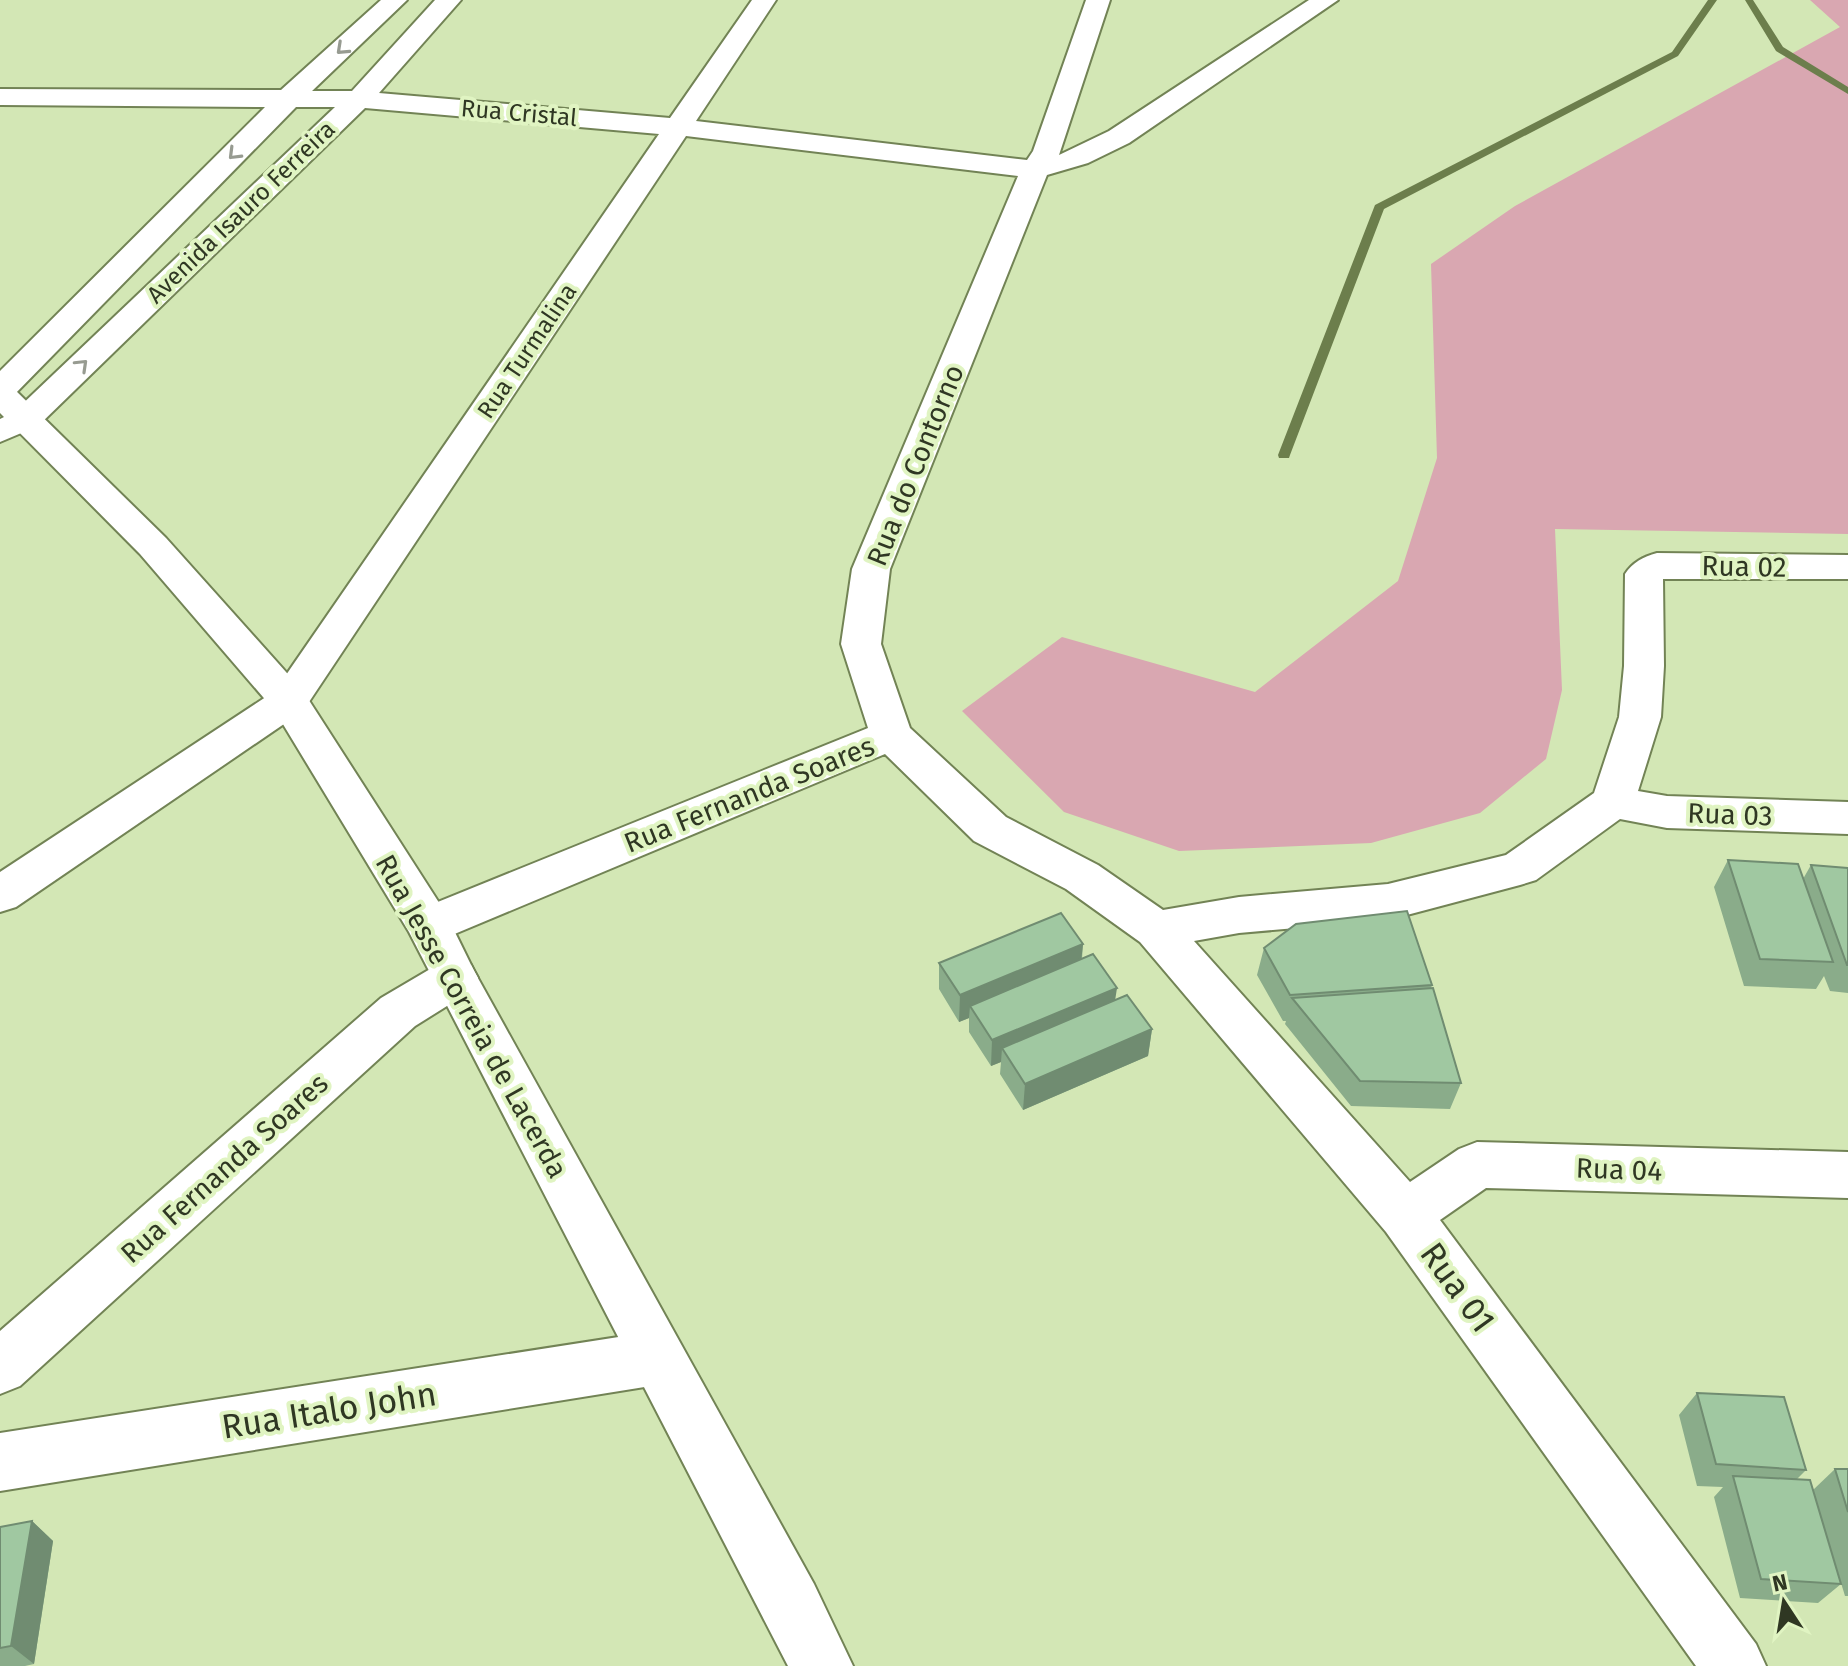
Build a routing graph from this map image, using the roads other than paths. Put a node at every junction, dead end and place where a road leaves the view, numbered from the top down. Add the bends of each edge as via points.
1 (395, 0) edge
2 (449, 0) edge
3 (764, 0) edge
4 (1098, 0) edge
5 (1326, 0) edge
6 (0, 97) edge
7 (289, 98) junction
8 (359, 99) junction
9 (679, 127) junction
10 (1035, 169) junction
11 (0, 392) edge
12 (13, 425) edge
13 (1848, 567) edge
14 (289, 701) junction
15 (891, 735) junction
16 (1613, 802) junction
17 (1848, 818) edge
18 (0, 895) edge
19 (429, 925) junction
20 (1156, 929) junction
21 (454, 978) junction
22 (1848, 1175) edge
23 (1405, 1215) junction
24 (657, 1358) junction
25 (0, 1367) edge
26 (0, 1462) edge
27 (821, 1666) edge
28 (1734, 1666) edge

1 -> 7 street, Avenida Isauro Ferreira
2 - 8 street, Avenida Isauro Ferreira
3 - 9 street, Rua Turmalina
4 - 10 street, Rua do Contorno via 1047,151
5 - 10 street via 1119,137 1089,154
6 - 7 street, Rua Cristal
7 - 8 street, Rua Cristal
7 -> 11 street, Avenida Isauro Ferreira
8 - 9 street, Rua Cristal
12 -> 8 street, Avenida Isauro Ferreira
9 - 10 street, Rua Cristal
9 - 14 street, Rua Turmalina
10 - 15 street, Rua do Contorno via 871,569 861,644
11 - 12 street, Rua Jesse Correia de Lacerda
12 - 14 street, Rua Jesse Correia de Lacerda via 153,546
13 - 16 street, Rua 02 via 1657,565 1644,574 1640,717
14 - 18 street
14 - 19 street, Rua Jesse Correia de Lacerda
15 - 19 street, Rua Fernanda Soares
15 - 20 street, Rua do Contorno via 990,829 1082,877
16 - 17 street, Rua 03 via 1667,812
16 - 20 street via 1520,868 1388,902 1239,915
19 - 21 street, Rua Jesse Correia de Lacerda
20 - 23 street, Rua 01
21 - 24 street, Rua Jesse Correia de Lacerda
21 - 25 street, Rua Fernanda Soares via 398,1012
22 - 23 street, Rua 04 via 1477,1165
23 - 28 street, Rua 01
24 - 26 street, Rua Italo John
24 - 27 street, Rua Jesse Correia de Lacerda

